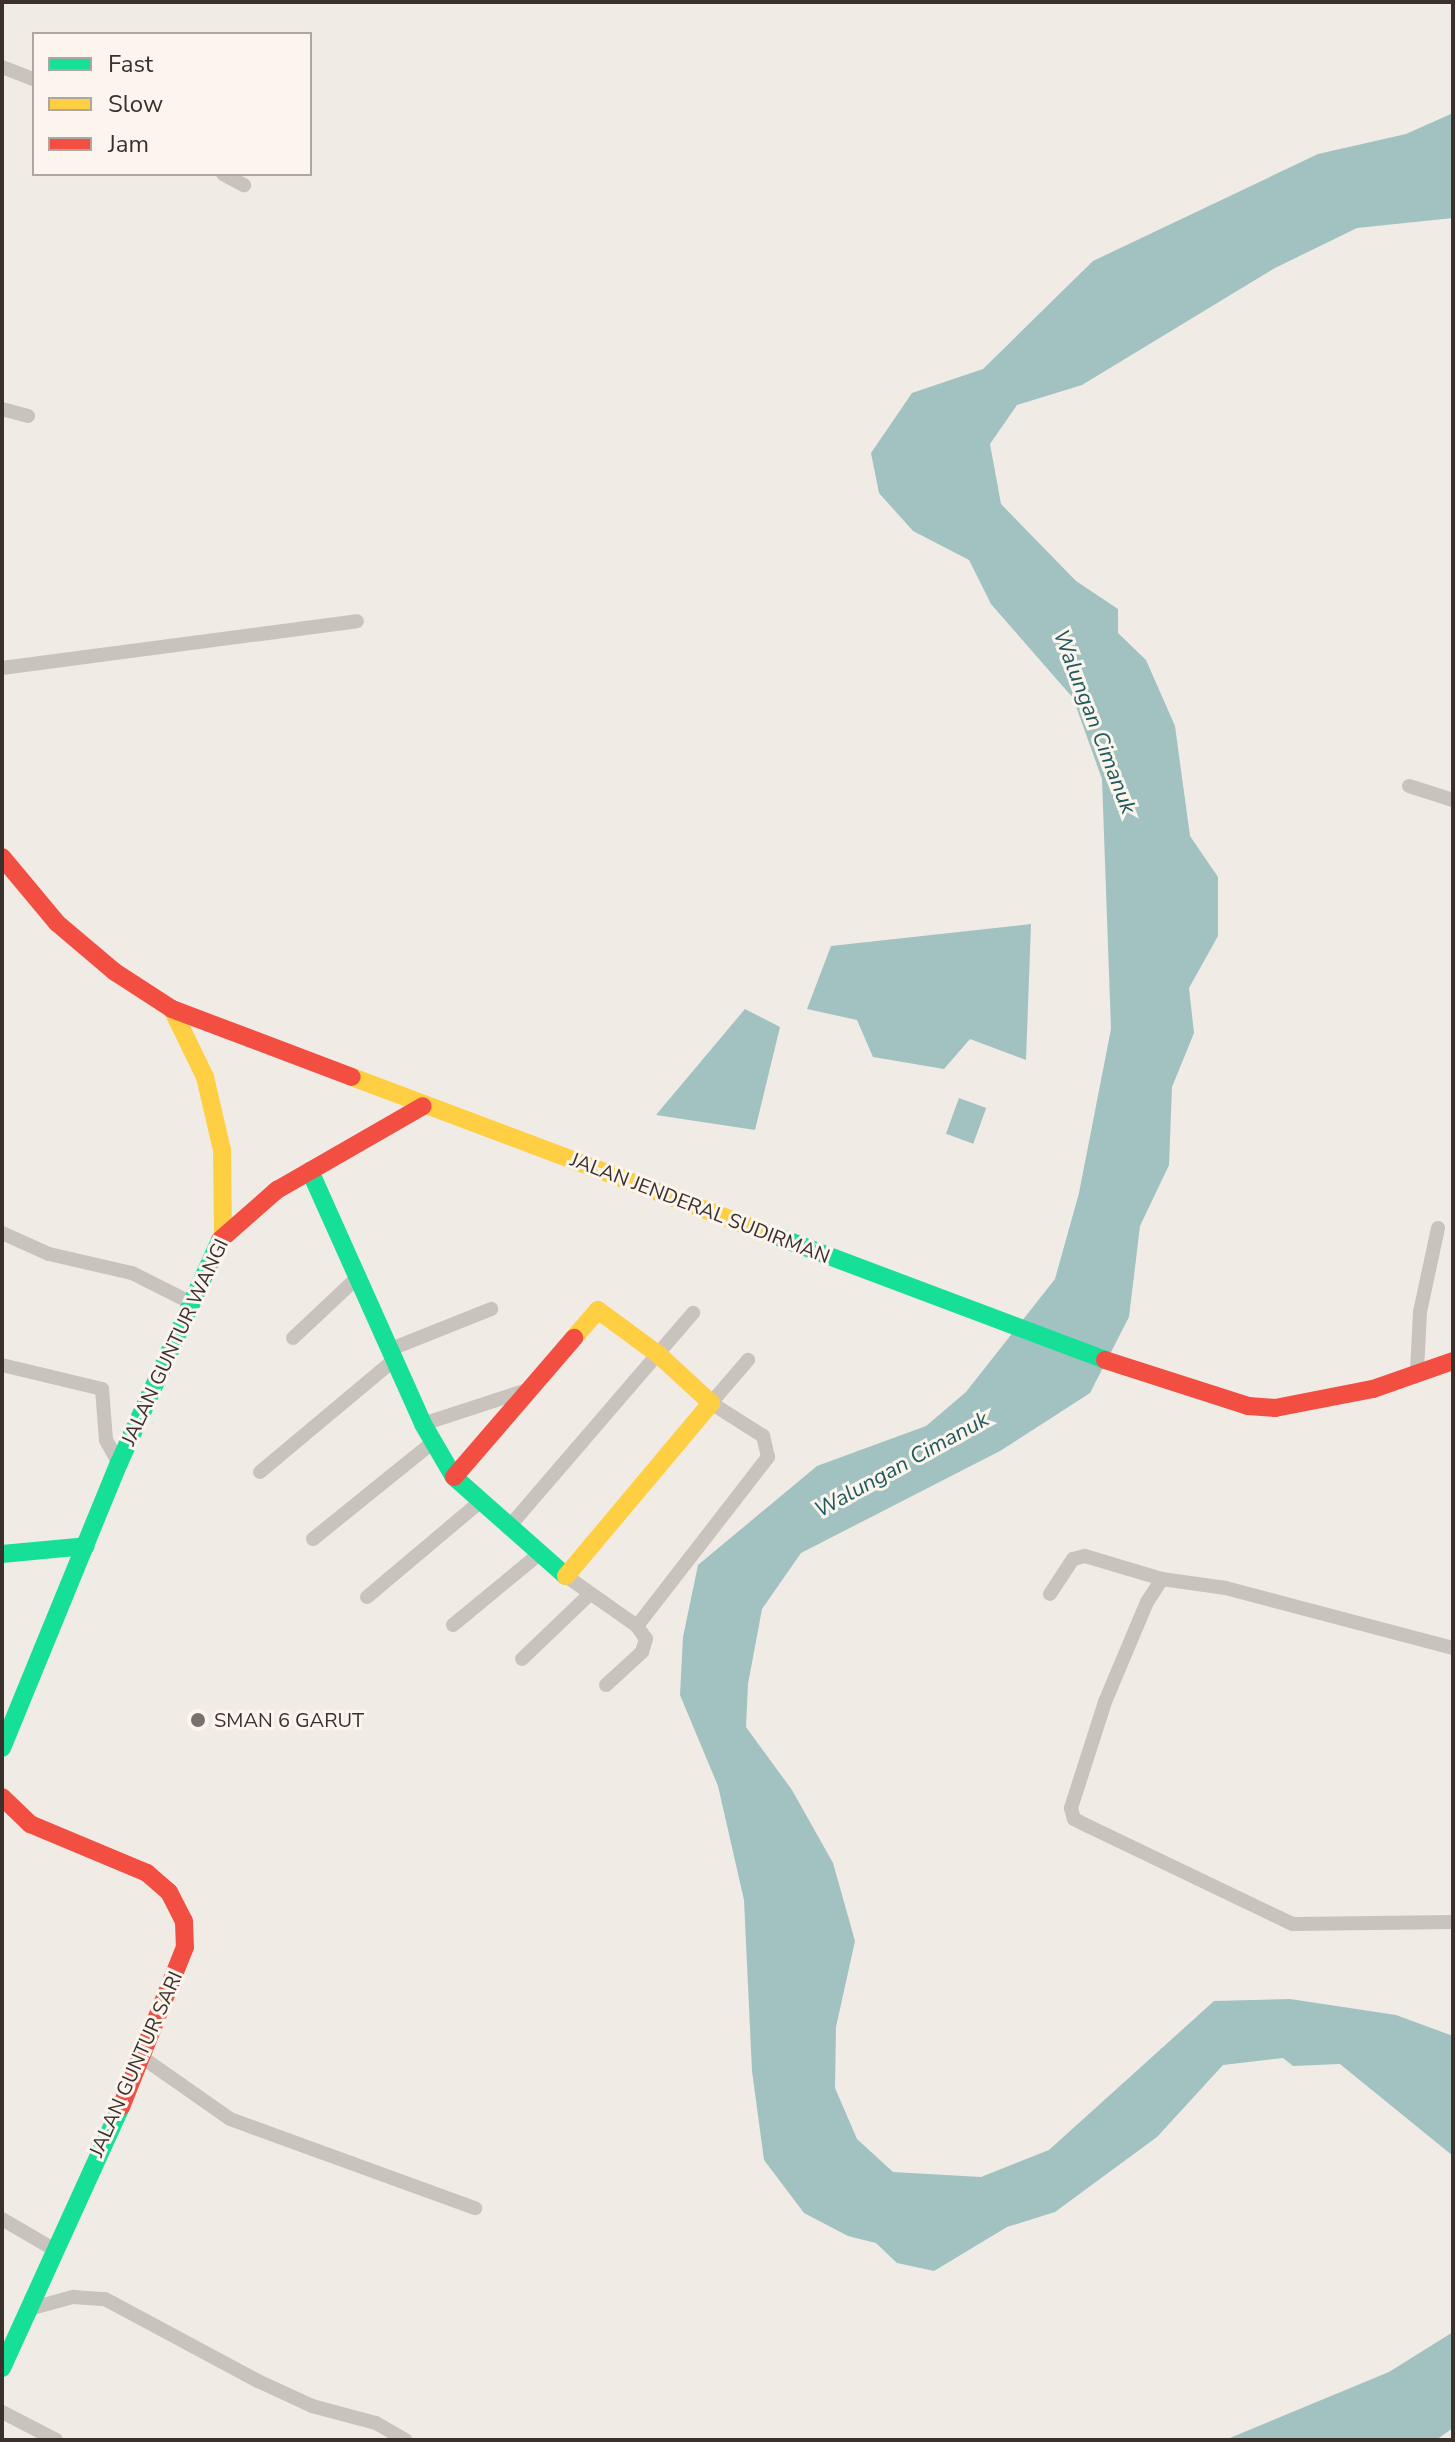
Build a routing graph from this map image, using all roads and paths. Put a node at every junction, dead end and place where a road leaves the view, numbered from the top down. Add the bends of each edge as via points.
1 (2, 67) edge
2 (32, 78) edge
3 (227, 176) edge
4 (244, 185) dead end
5 (2, 409) edge
6 (28, 416) dead end
7 (357, 621) dead end
8 (2, 668) edge
9 (1409, 786) dead end
10 (1453, 800) edge
11 (2, 857) edge
12 (172, 1009) junction
13 (423, 1106) junction
14 (310, 1171) junction
15 (1438, 1228) dead end
16 (2, 1233) edge
17 (223, 1234) junction
18 (359, 1276) junction
19 (194, 1304) junction
20 (491, 1309) dead end
21 (693, 1313) dead end
22 (293, 1338) dead end
23 (393, 1354) junction
24 (659, 1355) junction
25 (748, 1360) dead end
26 (1453, 1361) edge
27 (2, 1365) edge
28 (1417, 1371) junction
29 (524, 1391) junction
30 (711, 1403) junction
31 (423, 1424) junction
32 (433, 1442) junction
33 (119, 1463) junction
34 (260, 1472) dead end
35 (454, 1477) junction
36 (480, 1502) junction
37 (508, 1528) junction
38 (313, 1539) dead end
39 (86, 1546) junction
40 (2, 1554) edge
41 (539, 1554) junction
42 (566, 1576) junction
43 (1162, 1579) junction
44 (590, 1594) junction
45 (1050, 1594) dead end
46 (367, 1597) dead end
47 (453, 1625) dead end
48 (637, 1626) junction
49 (1453, 1648) edge
50 (522, 1659) dead end
51 (606, 1685) dead end
52 (2, 1748) edge
53 (2, 1797) edge
54 (1453, 1922) edge
55 (143, 2058) junction
56 (475, 2208) dead end
57 (2, 2219) edge
58 (55, 2250) junction
59 (29, 2309) junction
60 (2, 2368) edge
61 (2, 2412) edge
62 (56, 2440) edge
63 (405, 2440) edge

1 - 2 street
3 - 4 street
5 - 6 street
7 - 8 street
9 - 10 street
11 - 12 street, JALAN JENDERAL SUDIRMAN via 57,923 115,972
12 - 13 street, JALAN JENDERAL SUDIRMAN
12 - 17 street via 205,1077 222,1150
13 - 14 street, JALAN GUNTUR WANGI
13 - 28 street, JALAN JENDERAL SUDIRMAN via 1118,1365 1248,1406 1275,1408 1373,1389
14 - 17 street, JALAN GUNTUR WANGI via 250,1209
14 - 18 street
15 - 28 street via 1420,1312
16 - 19 street via 49,1254 132,1273
17 - 19 street, JALAN GUNTUR WANGI
18 - 22 street
18 - 23 street
19 - 33 street, JALAN GUNTUR WANGI
20 - 23 street
21 - 24 street
23 - 31 street
23 - 34 street
24 - 29 street via 598,1310
24 - 30 street
24 - 37 street
25 - 30 street
26 - 28 street, JALAN JENDERAL SUDIRMAN
27 - 33 street via 102,1389 106,1440
29 - 31 street
29 - 35 street
30 - 42 street
30 - 48 street via 763,1436 768,1457
31 - 32 street
32 - 35 street
32 - 38 street
33 - 39 street, JALAN GUNTUR WANGI
35 - 36 street
36 - 37 street
36 - 46 street
37 - 41 street
39 - 40 street
39 - 52 street, JALAN GUNTUR WANGI
41 - 42 street
41 - 47 street
42 - 44 street
43 - 45 street via 1085,1556 1073,1559
43 - 49 street via 1226,1588
43 - 54 street via 1105,1702 1074,1793 1074,1819 1299,1926
44 - 48 street
44 - 50 street
48 - 51 street via 646,1639 642,1652
53 - 55 street, JALAN GUNTUR SARI via 30,1824 147,1873 169,1892 184,1921 185,1947
55 - 56 street via 230,2119
55 - 58 street, JALAN GUNTUR SARI
57 - 58 street
58 - 59 street, JALAN GUNTUR SARI
59 - 60 street, JALAN GUNTUR SARI
59 - 63 street via 73,2297 105,2299 258,2381 312,2406 386,2427
61 - 62 street

